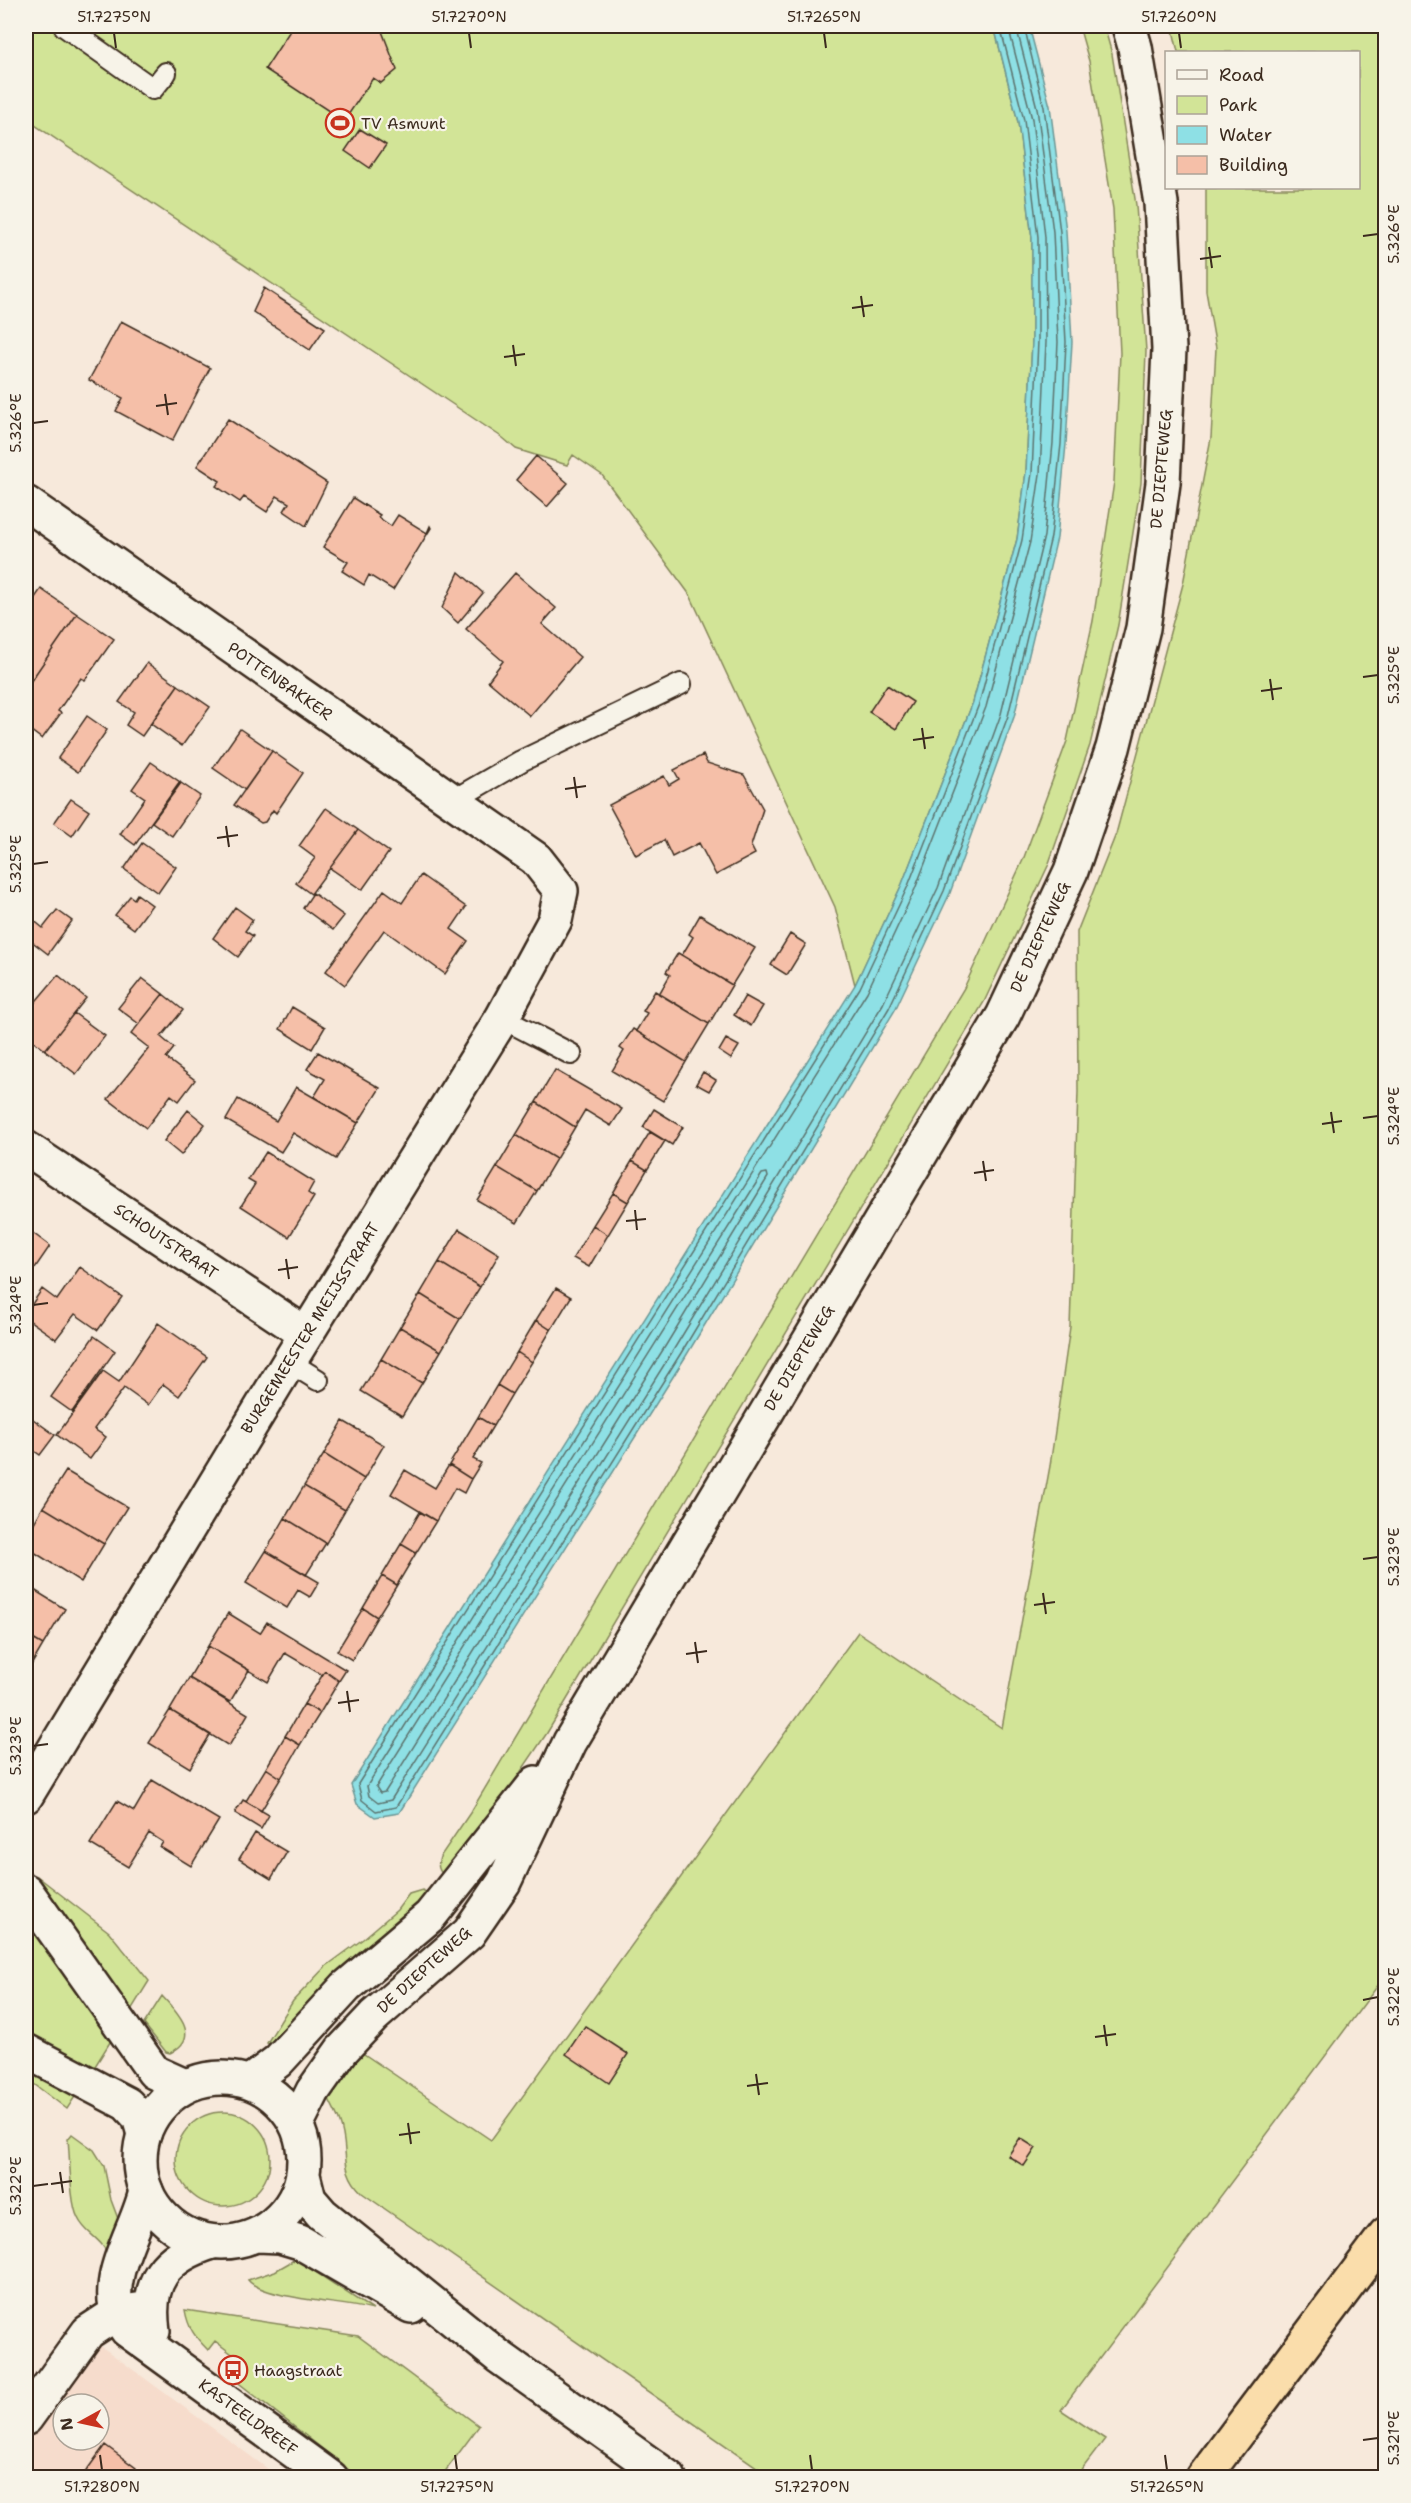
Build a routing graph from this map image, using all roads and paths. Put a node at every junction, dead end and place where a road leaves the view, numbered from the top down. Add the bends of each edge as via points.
1 (64, 26) edge
2 (1129, 26) edge
3 (166, 73) dead end
4 (26, 503) edge
5 (681, 684) dead end
6 (452, 801) junction
7 (536, 859) joint
8 (502, 1018) junction
9 (571, 1054) dead end
10 (26, 1148) edge
11 (306, 1334) junction
12 (289, 1362) junction
13 (318, 1380) dead end
14 (570, 1742) junction
15 (26, 1796) edge
16 (26, 1891) edge
17 (26, 2051) edge
18 (250, 2082) junction
19 (185, 2086) junction
20 (297, 2123) junction
21 (144, 2134) junction
22 (303, 2175) junction
23 (146, 2191) junction
24 (1386, 2234) edge
25 (258, 2235) junction
26 (212, 2242) junction
27 (150, 2308) junction
28 (117, 2313) junction
29 (498, 2356) junction
30 (165, 2357) junction
31 (26, 2418) edge
32 (331, 2478) edge
33 (669, 2478) edge
34 (1203, 2478) edge

1 - 3 lane via 153,89
2 - 14 street, DE DIEPTEWEG via 1161,203 1169,349 1163,483 1143,628 1113,748 1071,871 1003,1016
4 - 6 street, POTTENBAKKER
5 - 6 lane via 521,761
6 - 7 street, POTTENBAKKER
7 - 8 street, BURGEMEESTER MEIJSSTRAAT via 561,891 555,920
8 - 9 lane
8 - 11 street, BURGEMEESTER MEIJSSTRAAT
10 - 11 street, SCHOUTSTRAAT
11 - 12 street, BURGEMEESTER MEIJSSTRAAT
12 - 13 lane
12 - 15 street, BURGEMEESTER MEIJSSTRAAT
14 - 18 street, DE DIEPTEWEG via 430,1916 345,1987 278,2061
14 - 20 street, DE DIEPTEWEG via 504,1882 468,1933 374,2016 342,2050 313,2091
16 - 19 street via 154,2072
17 - 21 street via 127,2104 139,2117
18 - 19 street via 206,2079
18 - 20 street via 269,2092
19 - 21 street via 167,2098
20 - 22 street via 304,2149
21 - 23 street via 140,2153
22 - 25 street via 288,2210
22 - 29 street via 309,2199 322,2214
23 - 26 street via 172,2226
23 - 28 street via 142,2211 119,2265
24 - 34 highway
25 - 26 street via 236,2242
25 - 29 street via 300,2242
26 - 27 street, KASTEELDREEF via 191,2248 162,2271 153,2289
27 - 28 street
27 - 30 street, KASTEELDREEF via 153,2331
28 - 30 street, KASTEELDREEF via 127,2330
28 - 31 street via 88,2332
29 - 33 street
30 - 32 street, KASTEELDREEF

